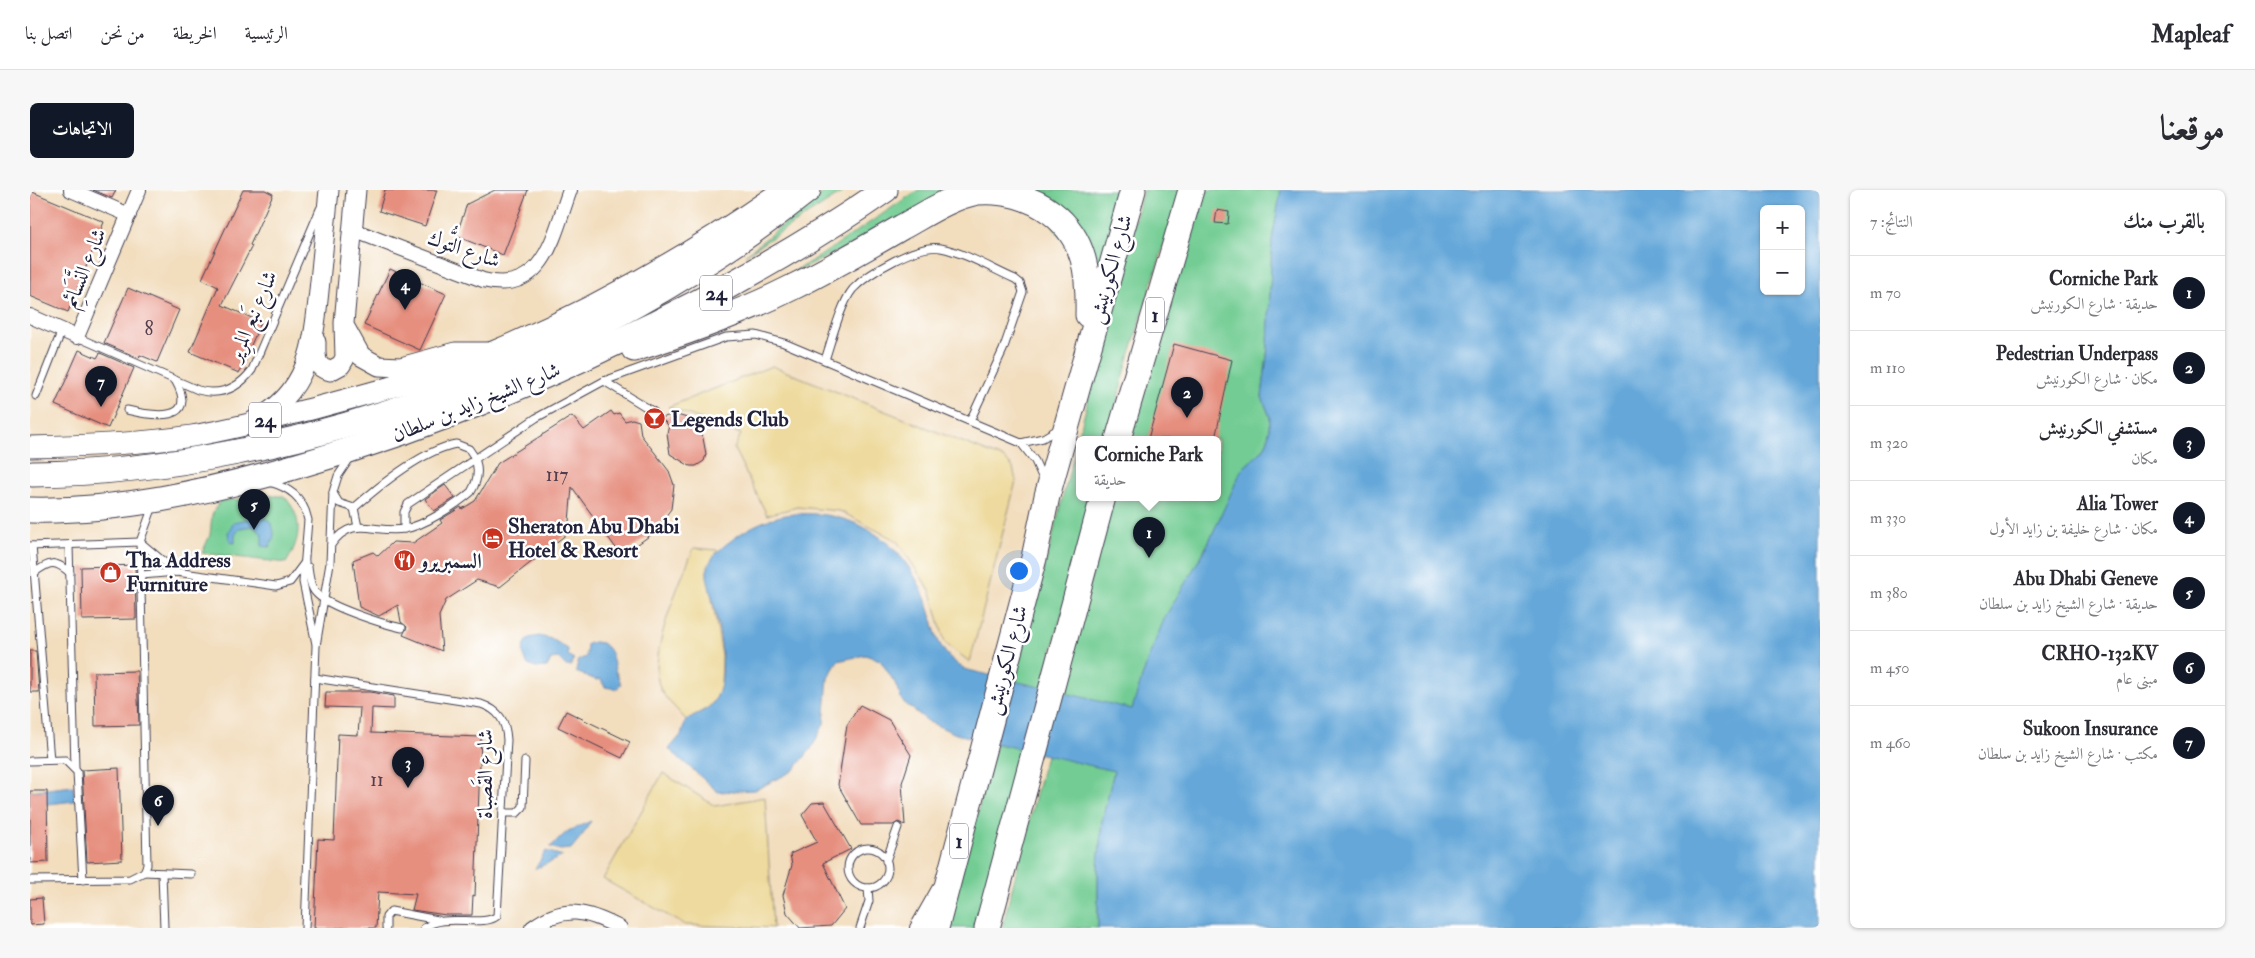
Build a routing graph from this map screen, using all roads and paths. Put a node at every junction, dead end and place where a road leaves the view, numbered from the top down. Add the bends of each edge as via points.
1 (71, 190) edge
2 (139, 190) edge
3 (329, 190) edge
4 (356, 190) edge
5 (570, 190) edge
6 (783, 190) edge
7 (808, 190) edge
8 (885, 190) edge
9 (1133, 190) edge
10 (1191, 190) edge
11 (129, 215) junction
12 (353, 230) junction
13 (30, 316) edge
14 (344, 323) junction
15 (316, 326) junction
16 (62, 330) junction
17 (78, 337) junction
18 (1088, 349) junction
19 (492, 352) junction
20 (825, 360) junction
21 (175, 380) junction
22 (538, 380) junction
23 (604, 382) junction
24 (36, 396) dead end
25 (127, 410) dead end
26 (654, 412) dead end
27 (1070, 419) junction
28 (970, 421) junction
29 (244, 425) junction
30 (1119, 436) edge
31 (1021, 443) junction
32 (30, 447) edge
33 (359, 448) junction
34 (476, 460) junction
35 (32, 474) dead end
36 (251, 479) junction
37 (332, 492) junction
38 (1047, 496) junction
39 (158, 498) junction
40 (1102, 501) edge
41 (354, 508) junction
42 (30, 510) edge
43 (358, 527) junction
44 (404, 529) junction
45 (140, 542) junction
46 (69, 545) junction
47 (31, 546) edge
48 (330, 546) junction
49 (306, 560) junction
50 (176, 572) junction
51 (34, 573) junction
52 (70, 573) junction
53 (142, 575) junction
54 (325, 600) junction
55 (402, 628) dead end
56 (316, 646) junction
57 (315, 678) junction
58 (50, 760) junction
59 (30, 761) edge
60 (525, 761) dead end
61 (75, 768) junction
62 (503, 813) junction
63 (898, 827) dead end
64 (886, 861) junction
65 (145, 871) junction
66 (951, 872) junction
67 (162, 873) junction
68 (191, 874) dead end
69 (30, 880) edge
70 (83, 880) junction
71 (868, 888) junction
72 (444, 922) junction
73 (164, 928) edge
74 (305, 928) edge
75 (386, 928) edge
76 (424, 928) edge
77 (532, 928) edge
78 (620, 928) edge
79 (860, 928) edge
80 (917, 928) edge
81 (936, 928) edge
82 (987, 928) edge

1 - 11 street, شارع النَّسَائِم
2 - 11 street, شارع النَّسَائِم
3 - 15 main road
3 - 21 lane, شارع نَبع المرِير via 246,379 218,393 198,390
4 - 12 main road
5 - 12 street, شارع التُّوك via 544,258 528,275 506,283 484,280
6 - 19 main road, شارع الشيخ زايد بن سلطان / 24 via 652,273 563,320
7 - 35 highway via 732,247 614,317 527,360 404,406 284,441 206,458 89,473
8 - 22 highway, شارع الشيخ زايد بن سلطان / 24 via 741,280
9 - 18 highway, شارع الكورنيش / 1
10 - 30 highway, 1
11 - 17 street, شارع النَّسَائِم
12 - 14 main road
13 - 16 street, شارع نَبع المرِير
14 - 15 main road via 344,361 338,368 330,370 322,368 316,360
14 - 19 main road via 361,356 379,366 400,367 455,352
15 - 29 main road via 308,362 290,392 269,412
16 - 17 street, شارع نَبع المرِير
16 - 24 lane
17 - 21 lane, شارع نَبع المرِير
18 - 22 highway via 1088,278 1080,247 1070,231 1058,217 1033,200 997,191 978,192 948,201 799,284 726,317
18 - 27 highway, شارع الكورنيش / 1
19 - 29 main road, شارع الشيخ زايد بن سلطان / 24 via 381,390
20 - 23 lane via 770,338 741,335 712,341
20 - 28 lane
20 - 28 lane via 853,289 890,263 914,251 929,247 947,250 1015,279 1023,292 1003,350
21 - 25 lane via 182,399 179,408 171,414 158,416
22 - 33 highway, شارع الشيخ زايد بن سلطان / 24
23 - 26 lane
23 - 34 lane via 559,404
27 - 31 lane via 1052,433
27 - 38 highway, شارع الكورنيش / 1
28 - 31 lane
29 - 32 main road, شارع الشيخ زايد بن سلطان / 24 via 191,436 126,443
31 - 38 lane via 1041,472
33 - 36 highway, شارع الشيخ زايد بن سلطان / 24
33 - 37 lane via 338,476
34 - 41 lane via 463,445 449,445 413,463
34 - 44 lane via 408,504 404,512
34 - 44 lane via 478,477 471,492 428,520
36 - 39 highway, شارع الشيخ زايد بن سلطان / 24
36 - 49 lane via 287,488 302,501 308,520
37 - 41 lane via 339,503
37 - 48 lane
38 - 66 highway, شارع الكورنيش / 1 via 1034,558
39 - 42 highway, شارع الشيخ زايد بن سلطان / 24 via 114,505
39 - 45 lane
40 - 82 highway
41 - 43 lane
43 - 44 lane
43 - 48 lane via 338,535
45 - 46 lane
45 - 50 lane
45 - 53 lane
46 - 47 lane
46 - 52 lane
47 - 51 lane
48 - 54 lane
49 - 50 lane via 295,578 276,586
49 - 54 lane via 315,592
49 - 56 lane via 304,582
50 - 53 lane
51 - 52 lane via 53,563
51 - 58 lane
52 - 61 lane
53 - 65 lane via 148,857
54 - 55 lane via 380,624
54 - 56 lane
56 - 57 lane
57 - 62 lane, شارع القَصباة via 492,708 504,721 507,732
57 - 74 lane
58 - 59 lane
58 - 61 lane via 65,760
60 - 62 lane via 523,807 517,813
61 - 70 lane via 79,780
62 - 72 lane, شارع القَصباة via 497,916 483,925
63 - 64 lane
64 - 71 lane via 888,871 885,878 876,887
64 - 71 lane via 880,852 868,848 851,858 848,866 850,878 856,885
65 - 67 lane
65 - 70 lane via 130,879
66 - 80 street
66 - 81 highway, شارع الكورنيش / 1
67 - 68 lane
67 - 73 lane
69 - 70 lane
71 - 79 lane via 869,901
72 - 75 lane via 395,911 387,915
72 - 76 lane, شارع القَصباة
77 - 78 street via 556,915 576,912 596,916

